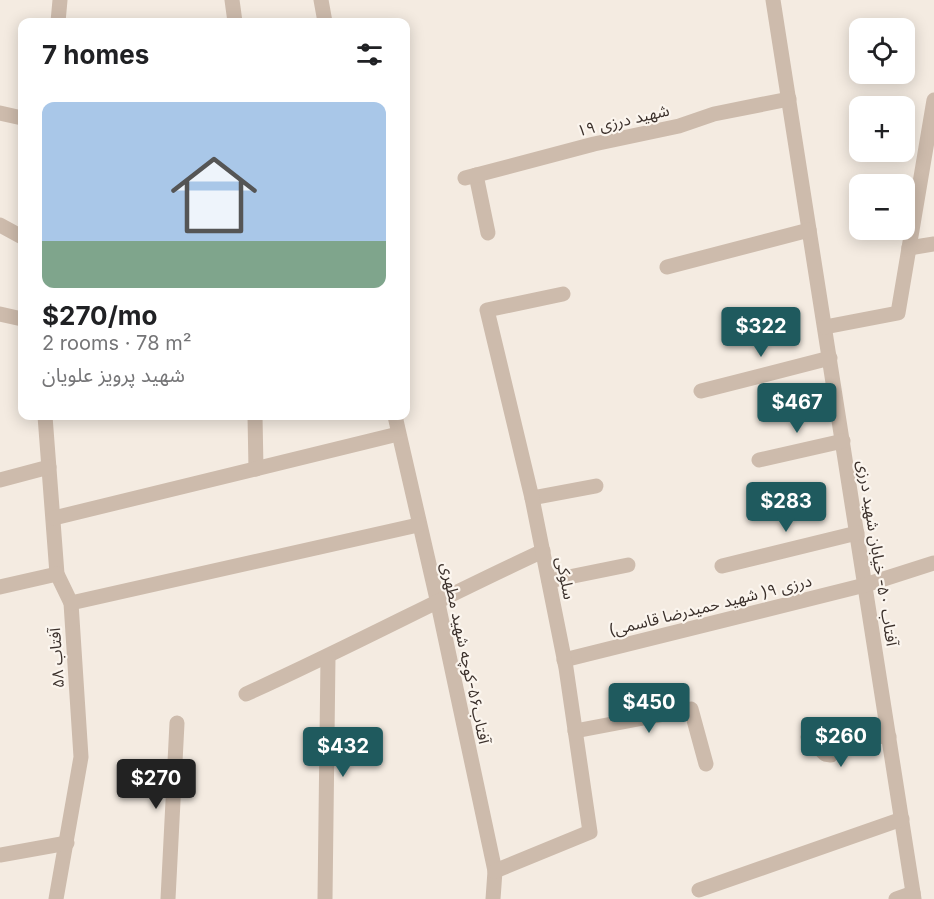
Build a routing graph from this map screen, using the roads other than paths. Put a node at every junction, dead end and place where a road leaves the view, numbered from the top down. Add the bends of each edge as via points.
1 (60, 0) edge
2 (232, 0) edge
3 (321, 0) edge
4 (774, 0) edge
5 (58, 18) edge
6 (234, 18) edge
7 (324, 18) edge
8 (789, 99) junction
9 (934, 100) edge
10 (0, 113) edge
11 (18, 117) edge
12 (0, 225) edge
13 (809, 230) junction
14 (488, 233) dead end
15 (18, 235) edge
16 (934, 244) edge
17 (909, 248) junction
18 (667, 267) dead end
19 (563, 294) dead end
20 (0, 314) edge
21 (18, 318) edge
22 (825, 327) junction
23 (830, 358) junction
24 (701, 391) dead end
25 (45, 420) edge
26 (255, 420) edge
27 (395, 420) edge
28 (398, 434) junction
29 (843, 441) junction
30 (759, 460) dead end
31 (49, 466) junction
32 (256, 469) junction
33 (0, 480) edge
34 (596, 486) dead end
35 (532, 498) junction
36 (54, 518) junction
37 (418, 525) junction
38 (857, 533) junction
39 (543, 551) junction
40 (934, 563) edge
41 (628, 565) dead end
42 (722, 566) dead end
43 (57, 574) junction
44 (549, 581) junction
45 (865, 585) junction
46 (0, 588) edge
47 (437, 599) junction
48 (71, 603) junction
49 (328, 657) junction
50 (564, 660) junction
51 (246, 694) dead end
52 (177, 723) dead end
53 (575, 731) junction
54 (808, 737) dead end
55 (889, 737) junction
56 (706, 764) dead end
57 (902, 819) junction
58 (68, 843) junction
59 (0, 855) edge
60 (495, 871) junction
61 (699, 890) dead end
62 (914, 896) edge
63 (56, 899) edge
64 (168, 899) edge
65 (325, 899) edge
66 (494, 899) edge
67 (896, 899) edge

1 - 5 street
2 - 6 street
3 - 7 street
4 - 8 street, آفتاب ۵۰- خیابان شهید درزی
8 - 13 street, آفتاب ۵۰- خیابان شهید درزی
8 - 14 street, شهید درزی ۱۹ via 714,114 679,126 470,176
9 - 17 street
10 - 11 street
12 - 15 street
13 - 18 street
13 - 22 street, آفتاب ۵۰- خیابان شهید درزی
16 - 17 street
17 - 22 street via 898,313
19 - 35 street, سلوکی via 487,310
20 - 21 street
22 - 23 street, آفتاب ۵۰- خیابان شهید درزی
23 - 24 street
23 - 29 street, آفتاب ۵۰- خیابان شهید درزی
25 - 31 street, آفتاب ۵۸
26 - 32 street
27 - 28 street, آفتاب۵۶-كوچه شهيد مطهری
28 - 32 street
28 - 37 street, آفتاب۵۶-كوچه شهيد مطهری
29 - 30 street
29 - 38 street, آفتاب ۵۰- خیابان شهید درزی
31 - 33 street
31 - 36 street, آفتاب ۵۸
32 - 36 street
34 - 35 street
35 - 39 street, سلوکی
36 - 43 street, آفتاب ۵۸
37 - 47 street, آفتاب۵۶-كوچه شهيد مطهری
37 - 48 street
38 - 42 street
38 - 45 street, آفتاب ۵۰- خیابان شهید درزی
39 - 44 street, سلوکی
39 - 47 street
40 - 45 street, درزی ۹( شهید حمیدرضا قاسمی)
41 - 44 street
43 - 46 street
43 - 48 street, آفتاب ۵۸
44 - 50 street, سلوکی
45 - 50 street, درزی ۹( شهید حمیدرضا قاسمی)
45 - 55 street, آفتاب ۵۰- خیابان شهید درزی
47 - 49 street
47 - 60 street, آفتاب۵۶-كوچه شهيد مطهری
48 - 58 street, آفتاب ۵۸ via 81,757
49 - 51 street
49 - 65 street
50 - 53 street, سلوکی
52 - 64 street
53 - 56 street via 691,709
53 - 60 street, سلوکی via 590,832
54 - 55 street via 831,755 850,734
55 - 57 street, آفتاب ۵۰- خیابان شهید درزی
57 - 61 street
57 - 62 street, آفتاب ۵۰- خیابان شهید درزی
58 - 59 street
58 - 63 street, آفتاب ۵۸
60 - 66 street, آفتاب۵۶-كوچه شهيد مطهری
62 - 67 street

